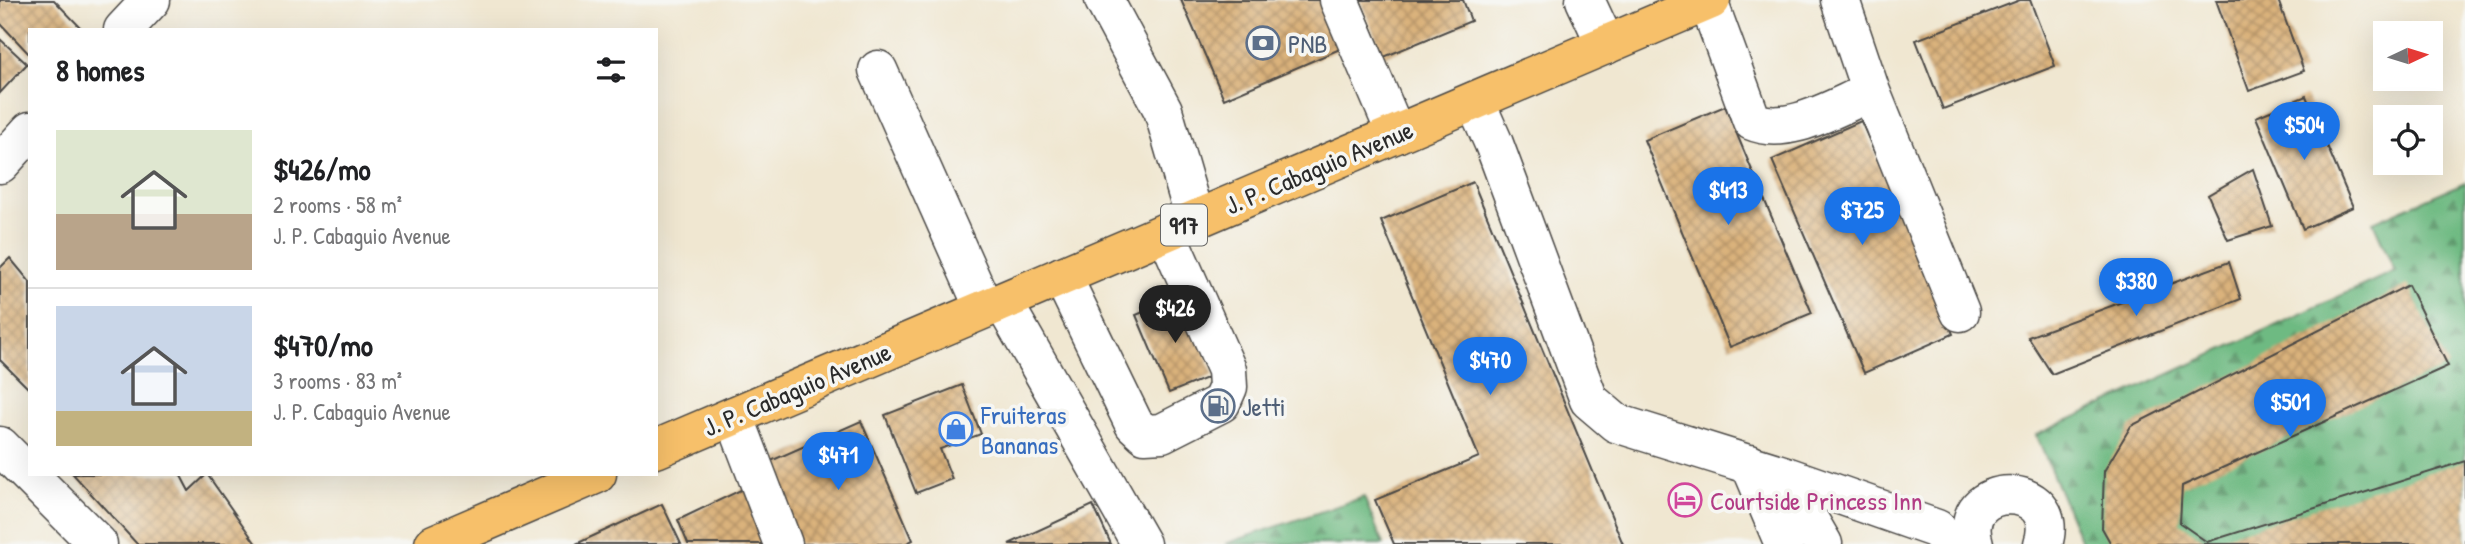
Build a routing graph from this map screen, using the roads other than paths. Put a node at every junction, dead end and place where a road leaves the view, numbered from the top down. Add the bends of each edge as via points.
1 (151, 0) edge
2 (1104, 0) edge
3 (1339, 0) edge
4 (1585, 0) edge
5 (1840, 0) edge
6 (1709, 1) edge
7 (125, 28) edge
8 (1606, 45) junction
9 (878, 70) dead end
10 (1871, 92) junction
11 (1475, 101) junction
12 (28, 133) edge
13 (1396, 134) junction
14 (0, 164) edge
15 (1181, 226) junction
16 (1062, 276) junction
17 (993, 305) junction
18 (1960, 312) dead end
19 (734, 416) junction
20 (0, 446) edge
21 (658, 448) edge
22 (1767, 469) junction
23 (28, 474) edge
24 (30, 476) edge
25 (592, 476) edge
26 (98, 544) edge
27 (434, 544) edge
28 (783, 544) edge
29 (1141, 544) edge
30 (1784, 544) edge
31 (1824, 544) edge
32 (1950, 544) edge
33 (1974, 544) edge
34 (2043, 544) edge

1 - 7 street
2 - 15 street via 1163,110
3 - 13 street
4 - 8 street
5 - 10 street
6 - 8 main road, J. P. Cabaguio Avenue / 917
6 - 10 street via 1752,121 1766,127 1788,125
8 - 11 main road, J. P. Cabaguio Avenue / 917
9 - 17 street
10 - 18 street
11 - 13 main road, J. P. Cabaguio Avenue / 917
11 - 22 street via 1589,400 1616,423
12 - 14 street
13 - 15 main road, J. P. Cabaguio Avenue / 917
15 - 16 main road, J. P. Cabaguio Avenue / 917
15 - 16 street via 1227,370 1228,387 1221,403 1162,433 1145,434 1134,424
16 - 17 main road, J. P. Cabaguio Avenue / 917
17 - 19 main road, J. P. Cabaguio Avenue / 917
17 - 29 street
19 - 21 main road, J. P. Cabaguio Avenue / 917
19 - 28 street
20 - 23 street
22 - 30 street
22 - 31 street
22 - 32 street via 1937,529
24 - 26 street
25 - 27 main road
33 - 34 street via 1973,519 1979,508 2005,494 2018,495 2039,510 2045,522

